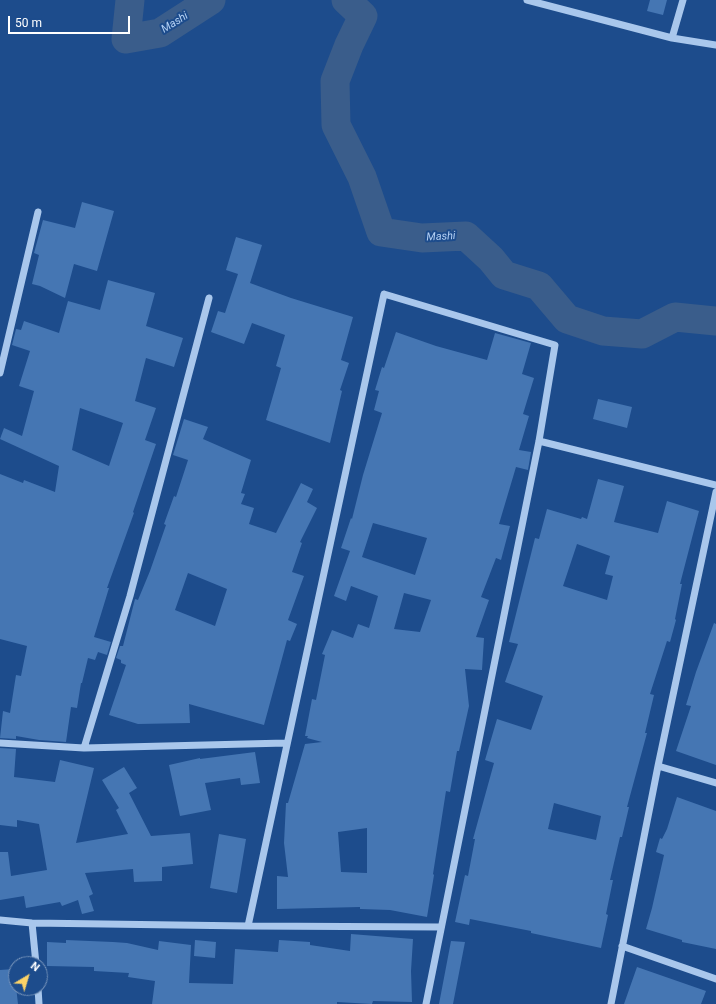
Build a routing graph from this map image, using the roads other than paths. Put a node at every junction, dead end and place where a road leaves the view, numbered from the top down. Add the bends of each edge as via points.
1 (527, 0) edge
2 (683, 0) edge
3 (672, 38) junction
4 (716, 45) edge
5 (38, 212) dead end
6 (209, 298) dead end
7 (0, 373) edge
8 (539, 441) junction
9 (716, 485) edge
10 (716, 492) edge
11 (0, 743) edge
12 (286, 743) junction
13 (84, 748) junction
14 (658, 766) junction
15 (716, 783) edge
16 (0, 920) edge
17 (32, 923) junction
18 (248, 926) junction
19 (441, 927) junction
20 (622, 946) junction
21 (35, 956) edge
22 (716, 979) edge
23 (426, 1004) edge
24 (611, 1004) edge

1 - 3 street
2 - 3 street
3 - 4 street
5 - 7 street
6 - 13 street via 130,596
8 - 9 street
8 - 12 street via 555,345 384,294
8 - 19 street
10 - 14 street
11 - 13 street
12 - 13 street
12 - 18 street
14 - 15 street
14 - 20 street
16 - 17 street
17 - 18 street
17 - 21 street
18 - 19 street
19 - 23 street
20 - 22 street
20 - 24 street

